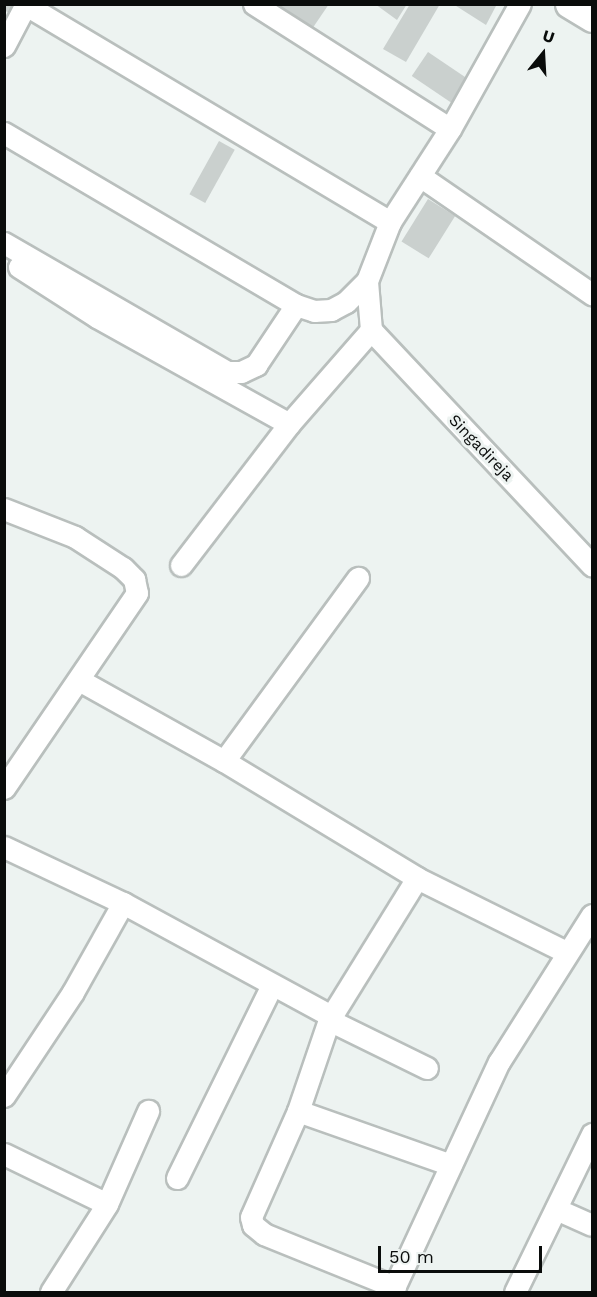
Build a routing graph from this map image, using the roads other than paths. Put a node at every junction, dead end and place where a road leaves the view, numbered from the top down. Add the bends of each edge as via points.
1 (254, 4) edge
2 (520, 4) edge
3 (569, 4) edge
4 (26, 5) edge
5 (592, 18) edge
6 (4, 46) edge
7 (450, 129) junction
8 (4, 133) edge
9 (420, 176) junction
10 (390, 222) junction
11 (4, 243) edge
12 (4, 258) edge
13 (368, 281) junction
14 (592, 294) edge
15 (296, 305) junction
16 (371, 330) junction
17 (288, 424) junction
18 (4, 509) edge
19 (181, 565) dead end
20 (592, 565) edge
21 (358, 578) dead end
22 (79, 680) junction
23 (224, 760) junction
24 (4, 788) edge
25 (4, 847) edge
26 (417, 878) junction
27 (123, 903) junction
28 (592, 915) edge
29 (566, 952) junction
30 (272, 985) junction
31 (329, 1020) junction
32 (427, 1068) dead end
33 (11, 1074) edge
34 (4, 1096) edge
35 (148, 1111) dead end
36 (298, 1111) junction
37 (592, 1134) edge
38 (4, 1154) edge
39 (451, 1165) junction
40 (177, 1178) dead end
41 (107, 1203) junction
42 (556, 1209) junction
43 (592, 1225) edge
44 (394, 1290) edge
45 (51, 1293) edge
46 (515, 1293) edge

1 - 7 street
2 - 7 street
3 - 5 street
4 - 6 street
4 - 10 street
7 - 9 street
8 - 15 street
9 - 10 street
9 - 14 street
10 - 13 street
11 - 15 street via 227,372 241,372 256,365
12 - 17 street via 97,317
13 - 15 street via 331,310 314,311
13 - 16 street
16 - 17 street
16 - 20 street, Singadireja
17 - 19 street
18 - 22 street via 75,537 134,579 136,593 130,607
21 - 23 street
22 - 23 street
22 - 24 street
23 - 26 street
25 - 27 street
26 - 29 street
26 - 31 street
27 - 30 street
27 - 33 street via 73,992
28 - 29 street
29 - 39 street via 499,1062
30 - 31 street via 326,1013
30 - 40 street
31 - 32 street
31 - 36 street
33 - 34 street
35 - 41 street
36 - 39 street
36 - 44 street via 255,1202 253,1225 264,1234
37 - 42 street
38 - 41 street
39 - 44 street
41 - 45 street
42 - 43 street
42 - 46 street

